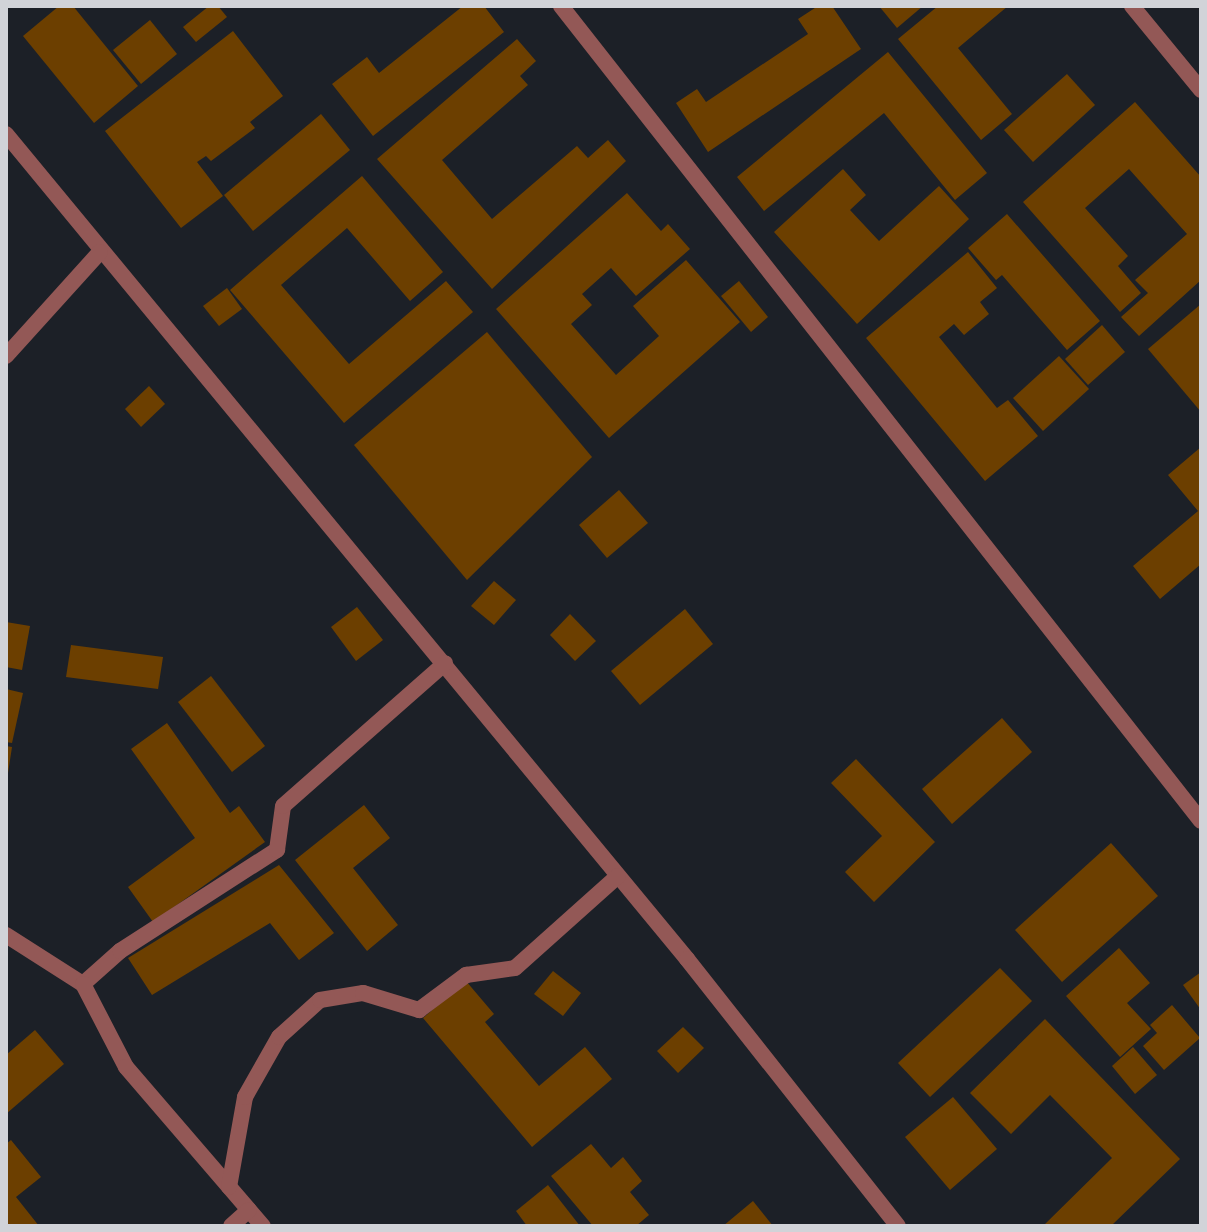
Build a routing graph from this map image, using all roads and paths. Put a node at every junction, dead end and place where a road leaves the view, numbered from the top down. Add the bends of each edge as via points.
1 (1132, 6) edge
2 (563, 7) edge
3 (1201, 90) edge
4 (6, 134) edge
5 (100, 252) junction
6 (6, 356) edge
7 (445, 663) junction
8 (1201, 821) edge
9 (618, 876) junction
10 (6, 935) edge
11 (83, 984) junction
12 (229, 1187) junction
13 (249, 1210) junction
14 (231, 1226) edge
15 (263, 1226) edge
16 (898, 1226) edge

1 - 3 street
2 - 8 street
4 - 5 street
5 - 6 street
5 - 7 street
7 - 9 street
7 - 11 street via 283,806 277,850 120,951
9 - 12 street via 515,968 466,975 419,1010 363,993 320,1000 279,1037 245,1097
9 - 16 street
10 - 11 street
11 - 12 street via 126,1067
12 - 13 street
13 - 14 street
13 - 15 street

